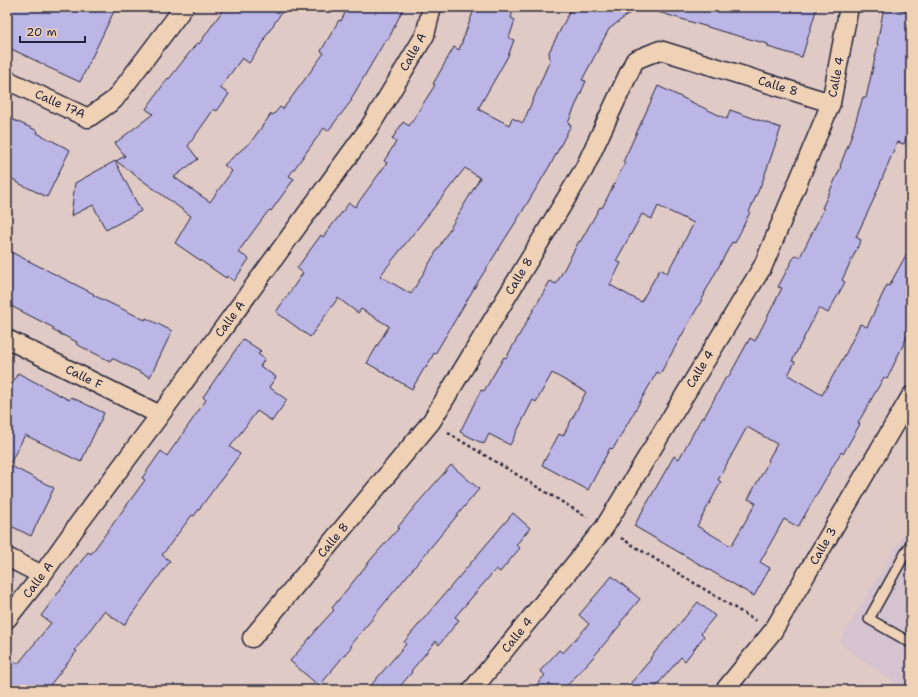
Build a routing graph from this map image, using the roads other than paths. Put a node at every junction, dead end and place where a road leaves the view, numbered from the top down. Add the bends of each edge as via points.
1 (184, 7) edge
2 (432, 7) edge
3 (849, 7) edge
4 (7, 80) edge
5 (831, 103) junction
6 (7, 339) edge
7 (911, 396) edge
8 (160, 415) junction
9 (911, 542) edge
10 (7, 557) edge
11 (42, 575) junction
12 (7, 619) edge
13 (252, 638) dead end
14 (911, 643) edge
15 (472, 690) edge
16 (725, 690) edge

1 - 4 street, Calle 17A via 114,100 88,118
2 - 8 street, Calle A via 425,35 369,128
3 - 5 street, Calle 4
5 - 13 street, Calle 8 via 660,50 635,60 584,169 431,422
5 - 15 street, Calle 4 via 763,266 604,528
6 - 8 street, Calle F
7 - 16 street, Calle 3 via 773,631
8 - 11 street, Calle A
9 - 14 lane via 869,619
10 - 11 street
11 - 12 street, Calle A

